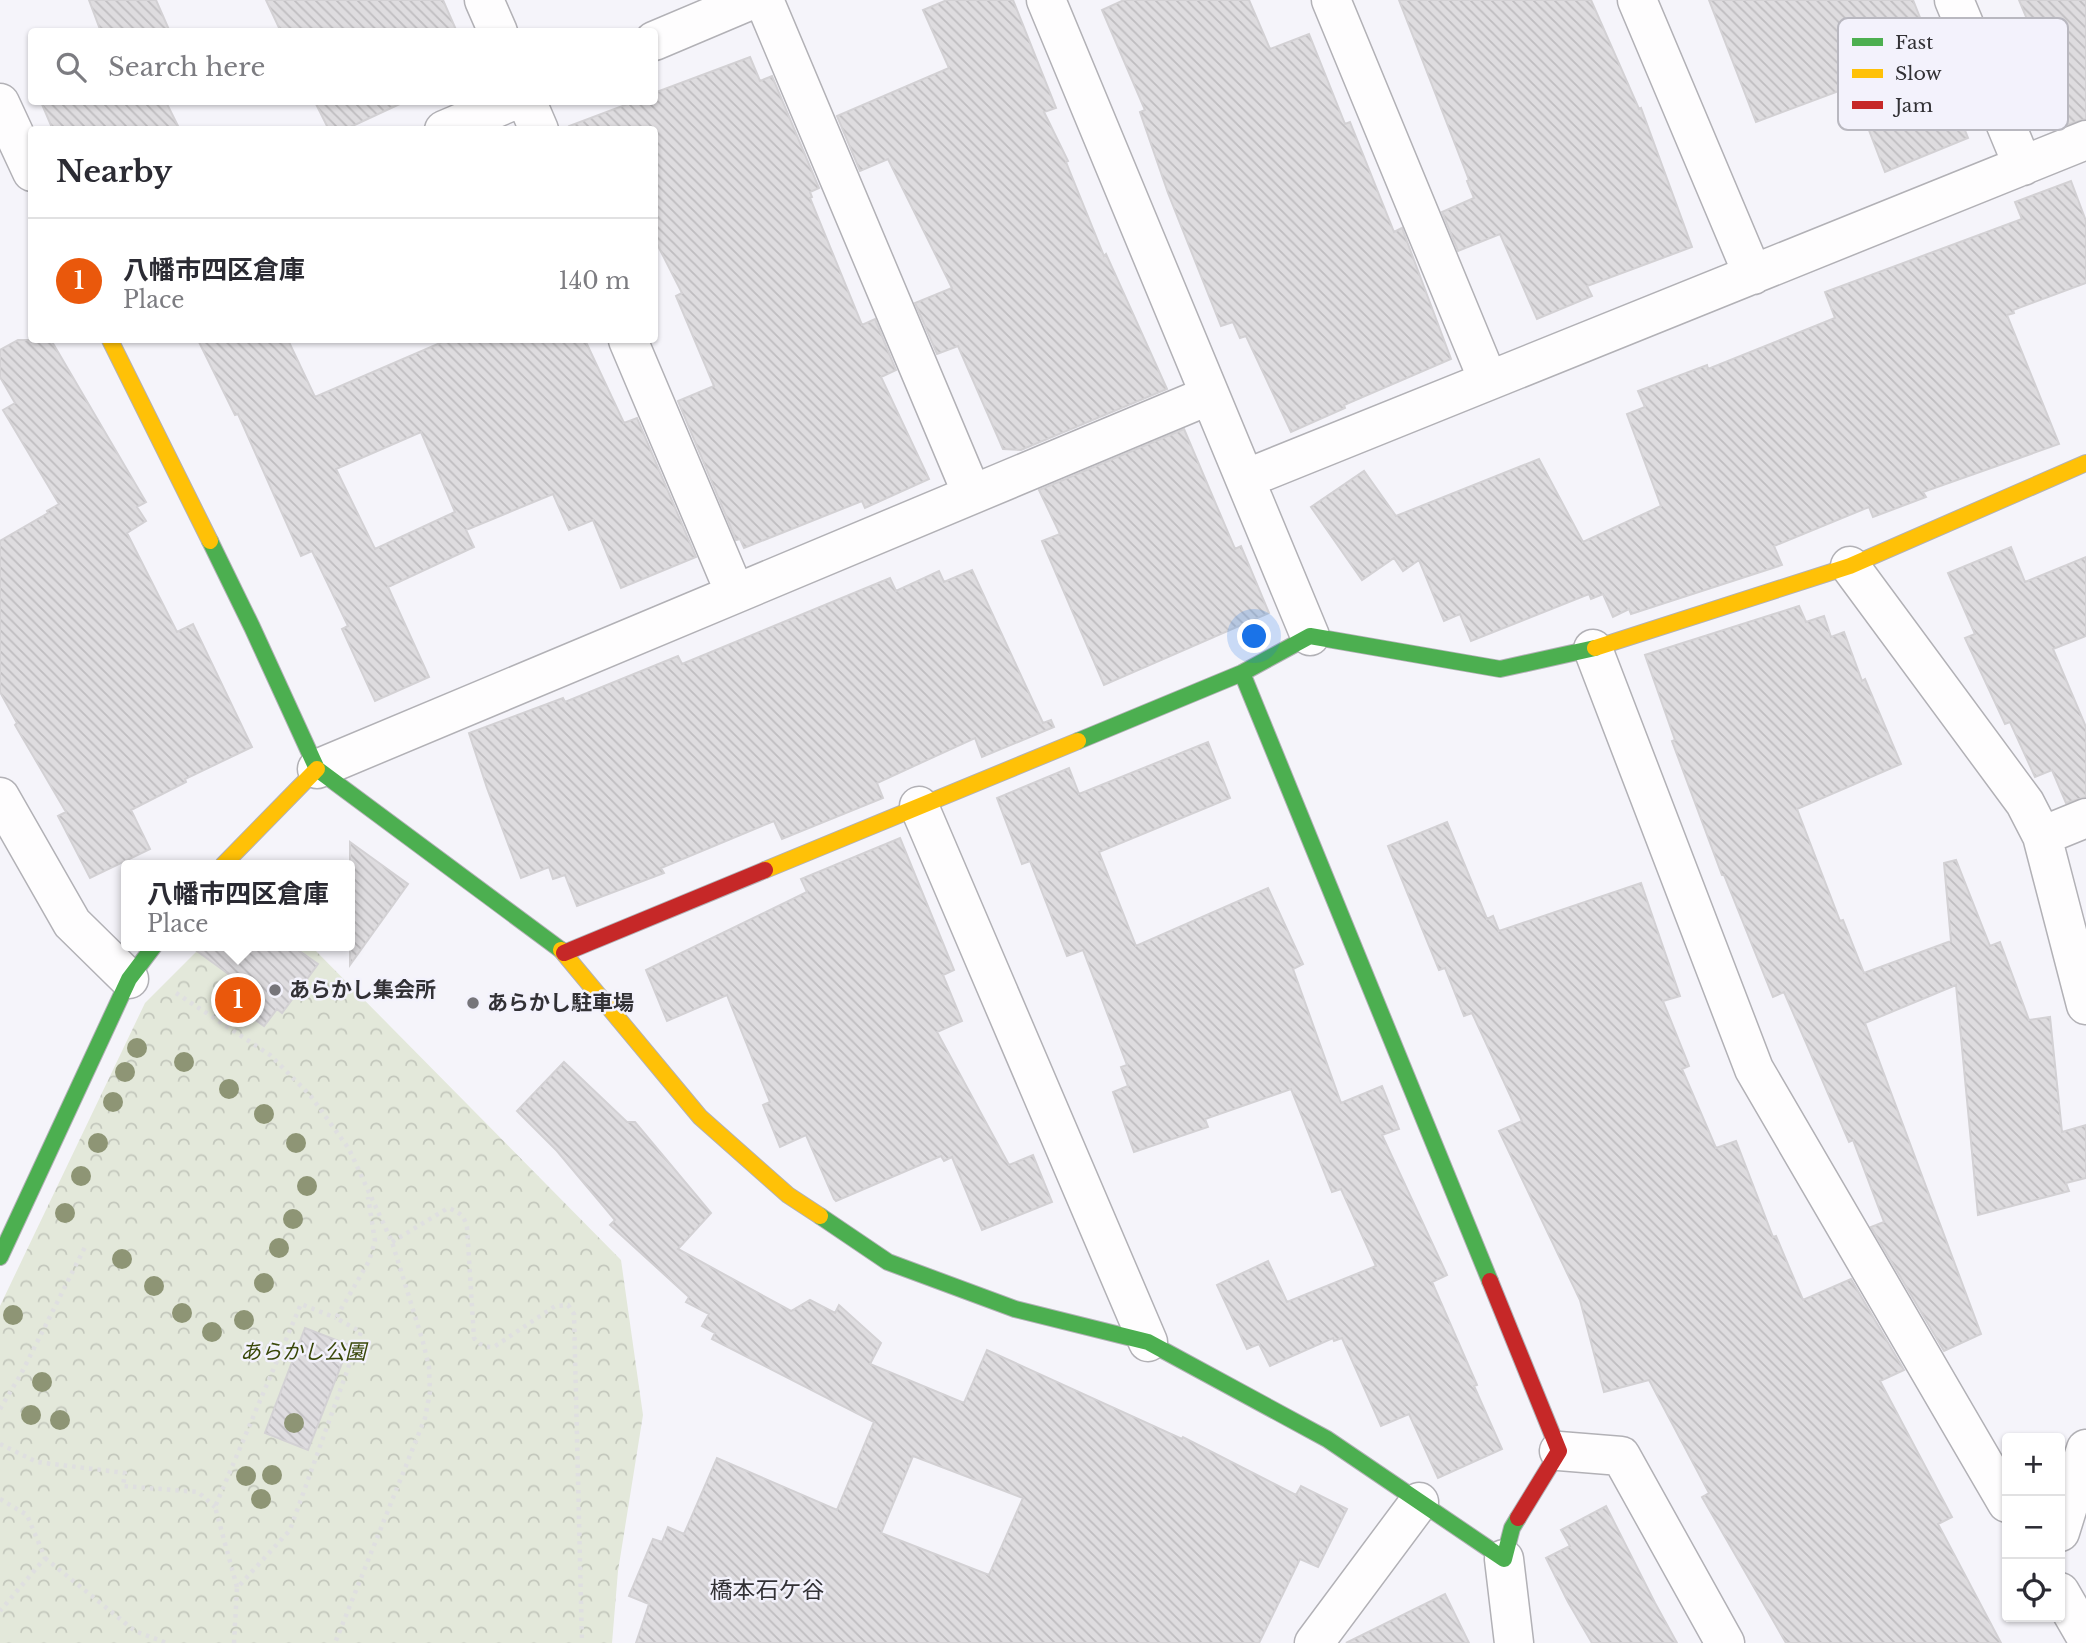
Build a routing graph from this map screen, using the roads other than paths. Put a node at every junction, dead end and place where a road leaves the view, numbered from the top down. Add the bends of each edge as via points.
1 (484, 0) edge
2 (751, 0) edge
3 (764, 0) edge
4 (1046, 0) edge
5 (1331, 0) edge
6 (1637, 0) edge
7 (1954, 0) edge
8 (1961, 18) edge
9 (496, 28) edge
10 (658, 39) edge
11 (0, 103) edge
12 (503, 105) edge
13 (528, 105) edge
14 (453, 126) edge
15 (537, 126) edge
16 (2008, 130) edge
17 (2086, 140) edge
18 (28, 163) edge
19 (2023, 166) junction
20 (1753, 275) junction
21 (111, 343) edge
22 (629, 343) edge
23 (1488, 380) junction
24 (1210, 395) junction
25 (2086, 463) edge
26 (1245, 479) junction
27 (972, 494) junction
28 (1850, 565) junction
29 (735, 593) junction
30 (1310, 635) junction
31 (1593, 649) junction
32 (1242, 673) junction
33 (317, 769) junction
34 (0, 797) edge
35 (919, 806) junction
36 (2086, 818) edge
37 (2042, 836) junction
38 (228, 860) edge
39 (150, 951) edge
40 (564, 953) junction
41 (129, 979) junction
42 (2086, 1005) edge
43 (0, 1257) edge
44 (1149, 1342) junction
45 (2086, 1449) edge
46 (1559, 1451) junction
47 (2003, 1496) edge
48 (1419, 1502) junction
49 (2065, 1516) edge
50 (1504, 1559) junction
51 (2065, 1601) edge
52 (2086, 1637) edge
53 (1314, 1643) edge
54 (1514, 1643) edge
55 (1725, 1643) edge

1 - 9 street
2 - 10 street
3 - 27 street
4 - 24 street
5 - 23 street
6 - 20 street
7 - 8 street
11 - 18 street
12 - 14 street
13 - 15 street
16 - 19 street
17 - 19 street
19 - 20 street
20 - 23 street
21 - 33 street
22 - 29 street
23 - 26 street
24 - 26 street
24 - 27 street
25 - 28 street
26 - 30 street
27 - 29 street
28 - 31 street
28 - 37 street via 2025,803
29 - 33 street
30 - 31 street via 1500,669
30 - 32 street
31 - 47 street via 1754,1069
32 - 35 street
32 - 46 street
33 - 38 street
33 - 40 street
34 - 41 street via 72,923
35 - 40 street
35 - 44 street
36 - 37 street
37 - 42 street
39 - 41 street
40 - 44 street via 700,1117 788,1195 888,1262 1015,1309
41 - 43 street
44 - 48 street via 1327,1439
45 - 49 street
46 - 50 street via 1512,1528
46 - 55 street via 1621,1456
48 - 50 street
48 - 53 street
50 - 54 street
51 - 52 street

